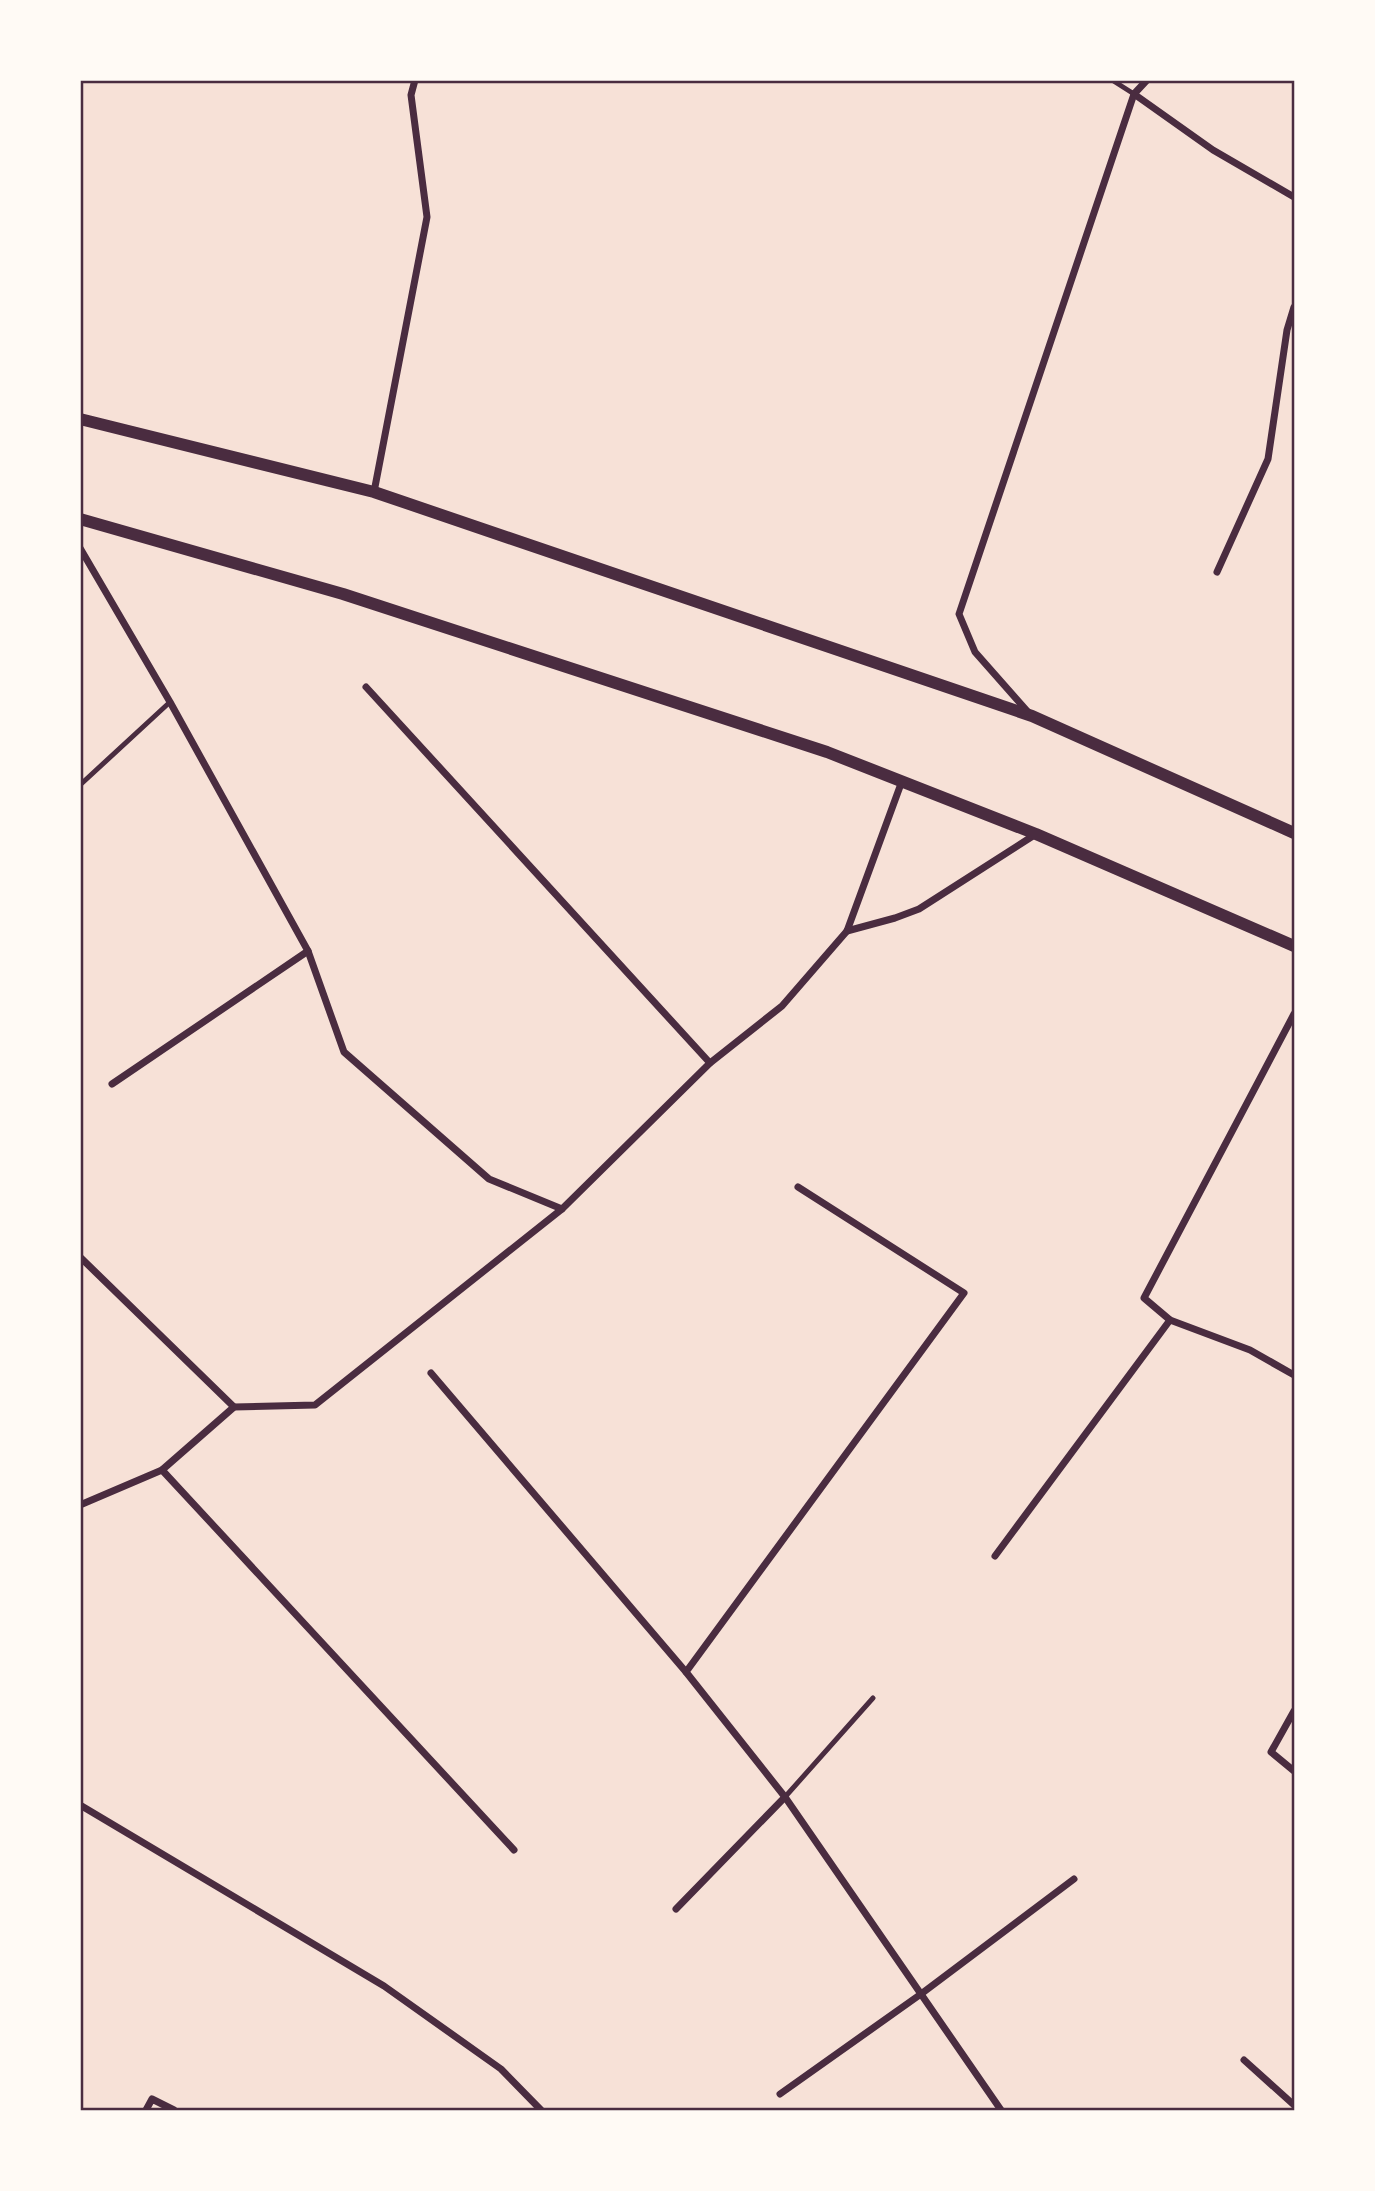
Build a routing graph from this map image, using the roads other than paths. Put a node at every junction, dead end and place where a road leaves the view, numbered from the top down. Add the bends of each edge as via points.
1 (415, 80) edge
2 (1112, 80) edge
3 (1147, 80) edge
4 (1134, 94) junction
5 (1294, 197) edge
6 (1294, 307) edge
7 (80, 419) edge
8 (374, 492) junction
9 (80, 519) edge
10 (80, 548) edge
11 (1217, 572) dead end
12 (366, 687) dead end
13 (170, 702) junction
14 (1032, 716) junction
15 (902, 781) junction
16 (80, 785) edge
17 (1294, 832) edge
18 (1036, 834) junction
19 (847, 931) junction
20 (1294, 946) edge
21 (308, 951) junction
22 (1294, 1014) edge
23 (710, 1063) junction
24 (112, 1084) dead end
25 (798, 1187) dead end
26 (562, 1209) junction
27 (80, 1257) edge
28 (1170, 1320) junction
29 (431, 1373) dead end
30 (1294, 1375) edge
31 (234, 1408) junction
32 (162, 1470) junction
33 (80, 1505) edge
34 (995, 1556) dead end
35 (686, 1672) junction
36 (873, 1698) dead end
37 (1294, 1711) edge
38 (1294, 1771) edge
39 (785, 1797) junction
40 (80, 1805) edge
41 (514, 1850) dead end
42 (1074, 1878) dead end
43 (676, 1909) dead end
44 (921, 1994) junction
45 (1244, 2060) dead end
46 (780, 2094) dead end
47 (1294, 2105) edge
48 (146, 2110) edge
49 (174, 2110) edge
50 (541, 2110) edge
51 (1001, 2110) edge

1 - 8 street via 411,95 427,217
2 - 4 lane
3 - 4 street
4 - 5 street via 1213,150
4 - 14 street via 958,614 975,652
6 - 11 street via 1268,459
7 - 8 street
8 - 14 street
9 - 15 street via 343,594 827,752
10 - 13 street
12 - 23 street
13 - 16 lane
13 - 21 street
14 - 17 street
15 - 18 street
15 - 19 street
18 - 19 street via 919,909
18 - 20 street
19 - 23 street via 782,1006
21 - 24 street
21 - 26 street via 344,1052 489,1179
22 - 28 street via 1144,1298
23 - 26 street
25 - 35 street via 964,1293
26 - 31 street via 315,1405
27 - 31 street
28 - 30 street via 1250,1350
28 - 34 street
29 - 35 street
31 - 32 street
32 - 33 street
32 - 41 street
35 - 39 street
36 - 39 lane
37 - 38 street via 1271,1752
39 - 43 street
39 - 44 street
40 - 50 street via 384,1986 501,2069
42 - 44 street
44 - 46 street
44 - 51 street
45 - 47 street
48 - 49 street via 152,2099

